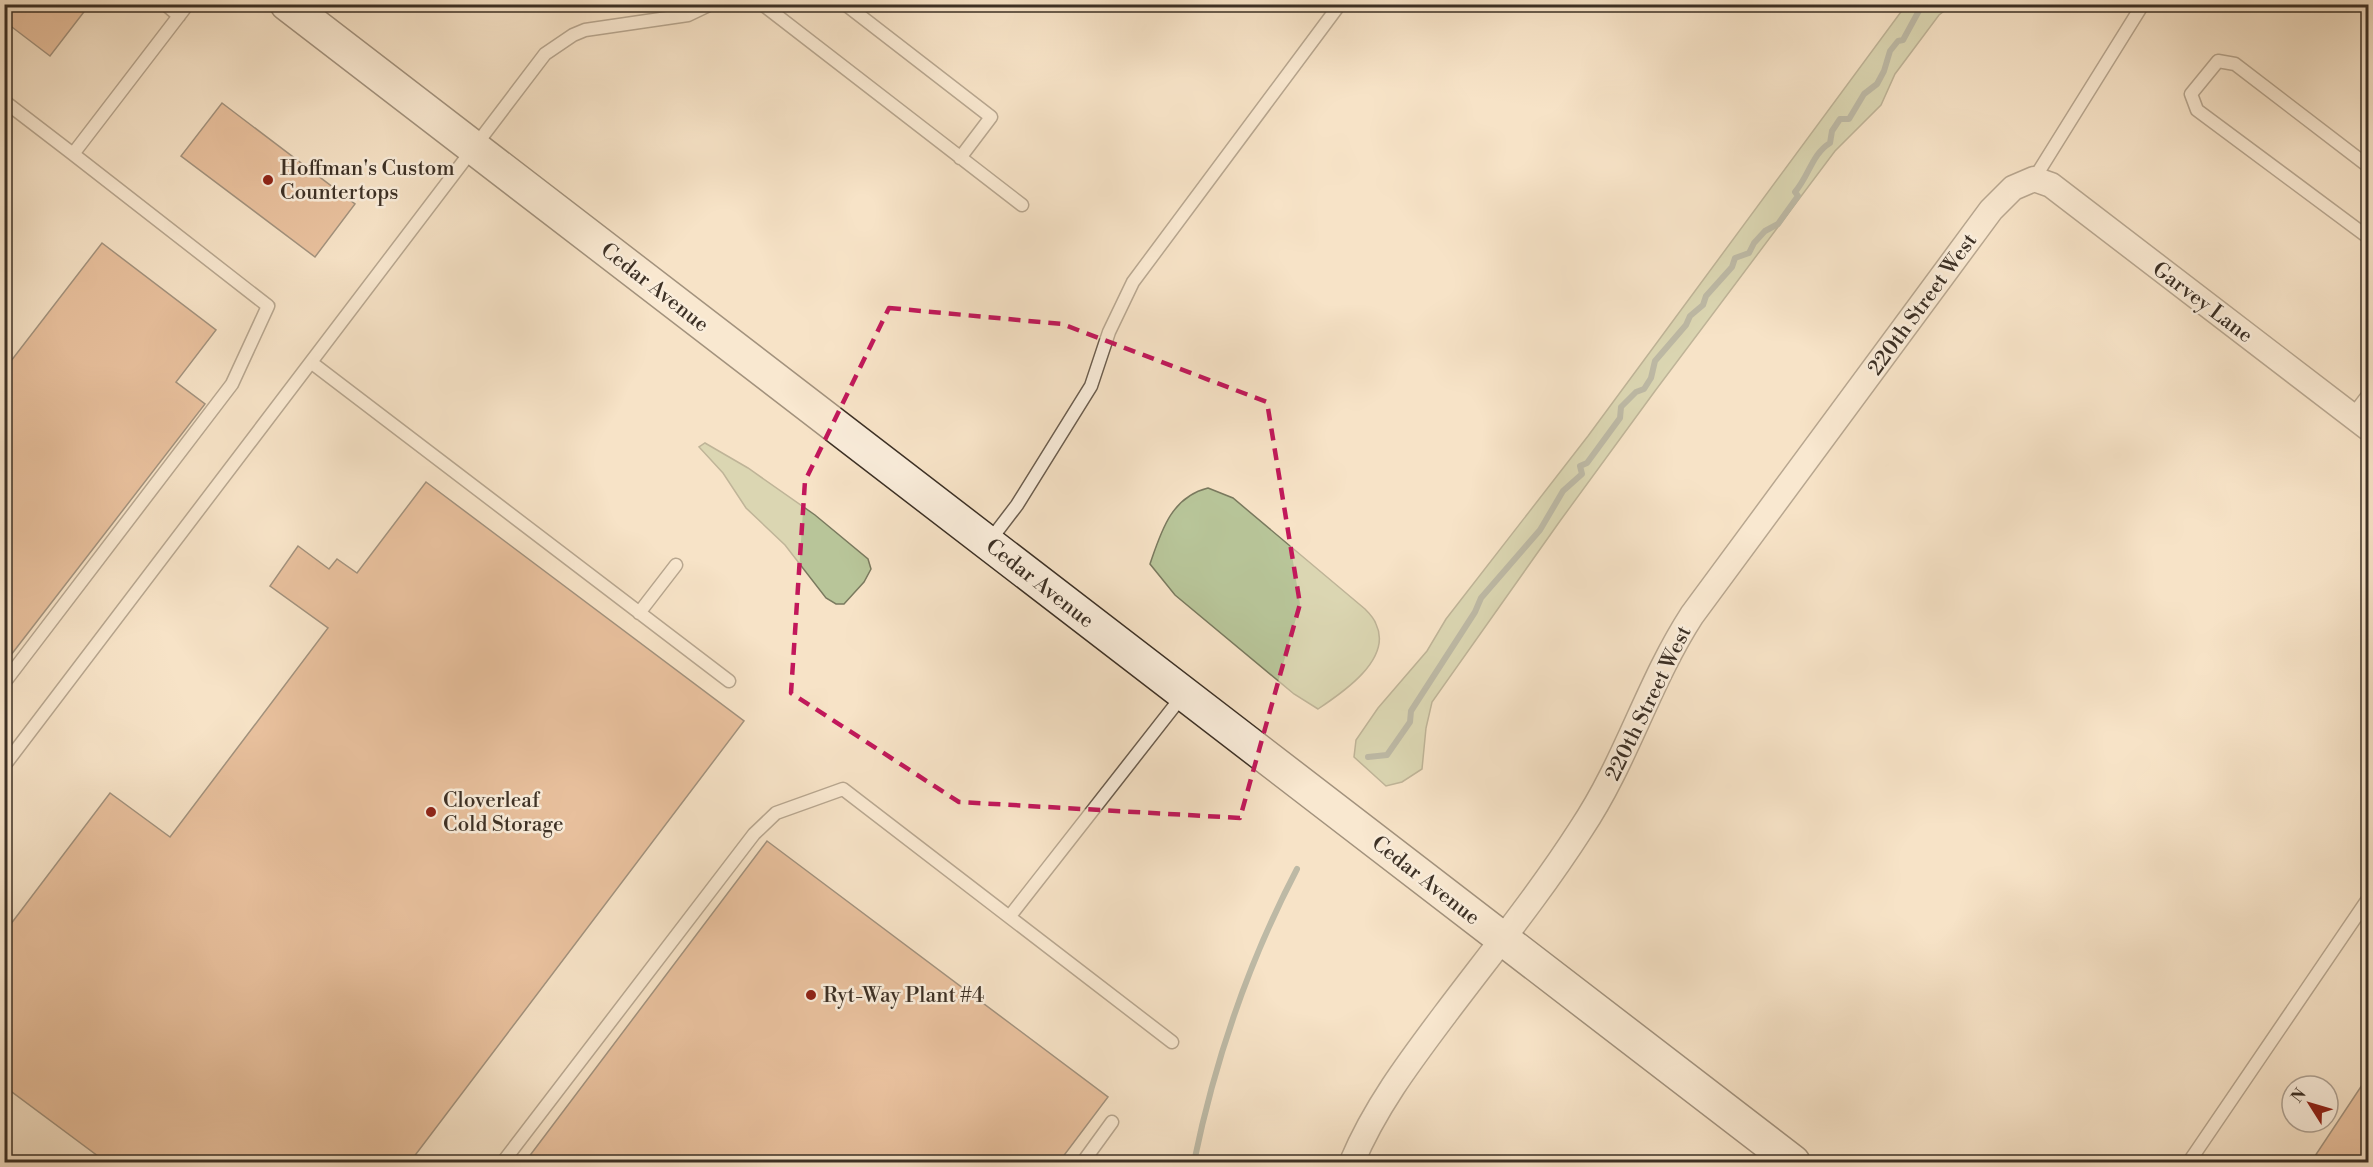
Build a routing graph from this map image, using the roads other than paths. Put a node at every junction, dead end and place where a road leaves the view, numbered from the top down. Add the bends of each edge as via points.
1 (165, 4) edge
2 (188, 4) edge
3 (287, 4) edge
4 (711, 4) edge
5 (762, 4) edge
6 (845, 4) edge
7 (1340, 4) edge
8 (2143, 4) edge
9 (179, 16) junction
10 (4, 101) edge
11 (475, 149) junction
12 (74, 154) junction
13 (960, 158) junction
14 (2368, 166) edge
15 (2034, 179) junction
16 (1022, 205) dead end
17 (2368, 234) edge
18 (312, 363) junction
19 (2368, 395) edge
20 (2360, 422) edge
21 (988, 543) junction
22 (676, 565) dead end
23 (639, 613) junction
24 (729, 681) dead end
25 (4, 684) edge
26 (1184, 694) junction
27 (4, 766) edge
28 (2368, 899) edge
29 (1010, 916) junction
30 (1502, 939) junction
31 (1172, 1042) dead end
32 (1112, 1122) dead end
33 (503, 1162) edge
34 (1083, 1162) edge
35 (1352, 1162) edge
36 (1793, 1162) edge
37 (2190, 1162) edge

1 - 9 lane
2 - 9 lane
3 - 11 main road, Cedar Avenue
4 - 11 lane via 688,15 598,27 573,35 545,54
5 - 13 lane
6 - 13 lane via 991,117
7 - 21 lane via 1133,282 1109,332 1091,386 1017,505
8 - 15 lane
9 - 12 lane
10 - 12 lane
11 - 18 lane
11 - 21 main road, Cedar Avenue
12 - 25 lane via 268,306 232,384
13 - 16 lane
14 - 17 lane via 2235,64 2218,61 2191,94 2197,110
15 - 20 street, Garvey Lane via 2051,185
15 - 30 street, 220th Street West via 2013,188 1991,210 1692,615 1666,658 1599,802
18 - 23 lane
18 - 27 lane
19 - 20 lane
21 - 26 main road, Cedar Avenue
22 - 23 lane
23 - 24 lane
26 - 29 lane
26 - 30 main road, Cedar Avenue
28 - 37 lane
29 - 31 lane
29 - 33 lane via 843,789 776,813 754,834
30 - 35 street, 220th Street West via 1393,1084 1365,1130
30 - 36 main road, Cedar Avenue
32 - 34 lane

